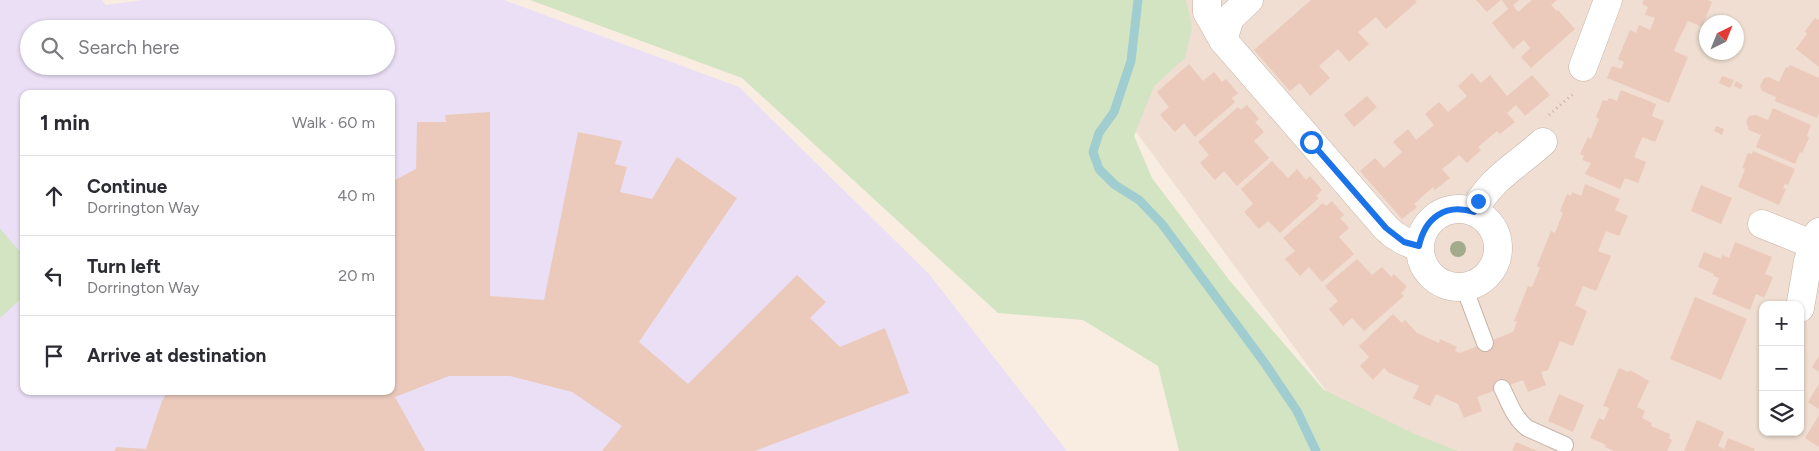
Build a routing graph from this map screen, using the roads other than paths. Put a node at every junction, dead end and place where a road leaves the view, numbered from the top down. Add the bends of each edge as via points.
1 (1208, 0) edge
2 (1249, 0) edge
3 (1608, 0) edge
4 (1222, 40) junction
5 (1583, 67) road end
6 (1543, 142) road end
7 (1474, 212) junction
8 (1762, 224) dead end
9 (1816, 238) edge
10 (1419, 246) junction
11 (1464, 287) junction
12 (1801, 301) edge
13 (1485, 343) dead end
14 (1502, 388) dead end
15 (1565, 445) dead end

1 - 4 street via 1207,12
2 - 4 street via 1230,18
3 - 5 street
4 - 10 street via 1386,228 1404,242
6 - 7 street via 1490,186
7 - 10 street via 1454,209 1443,212 1432,219
7 - 11 street via 1493,228 1498,248 1496,262 1488,276
8 - 9 street
9 - 12 street
10 - 11 street via 1423,265 1430,275 1453,288
11 - 13 lane
14 - 15 lane via 1516,419 1527,428

